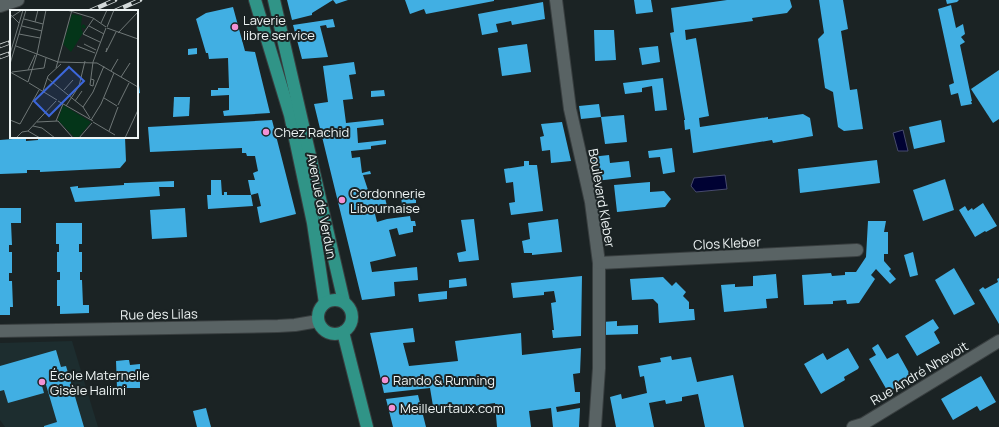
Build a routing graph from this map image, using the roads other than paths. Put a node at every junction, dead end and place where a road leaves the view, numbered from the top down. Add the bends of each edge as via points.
1 (18, 0) edge
2 (255, 0) edge
3 (274, 0) edge
4 (556, 0) edge
5 (0, 6) edge
6 (857, 250) dead end
7 (599, 263) junction
8 (344, 302) junction
9 (325, 303) junction
10 (318, 321) junction
11 (0, 331) edge
12 (343, 332) junction
13 (999, 341) edge
14 (367, 427) edge
15 (595, 427) edge
16 (853, 427) edge

1 - 5 street
2 - 9 main road, Avenue de Verdun via 290,115 313,223
3 - 8 main road, Avenue de Verdun
4 - 7 street, Boulevard Kleber via 570,109 591,202
6 - 7 street, Clos Kleber
7 - 15 street, Boulevard Kleber via 599,368
8 - 9 main road via 334,299
8 - 12 main road via 352,315 350,325
9 - 10 main road via 318,311
10 - 11 street, Rue des Lilas via 278,326
10 - 12 main road via 328,332
12 - 14 main road
13 - 16 street, Rue André Nhevoit via 863,424

